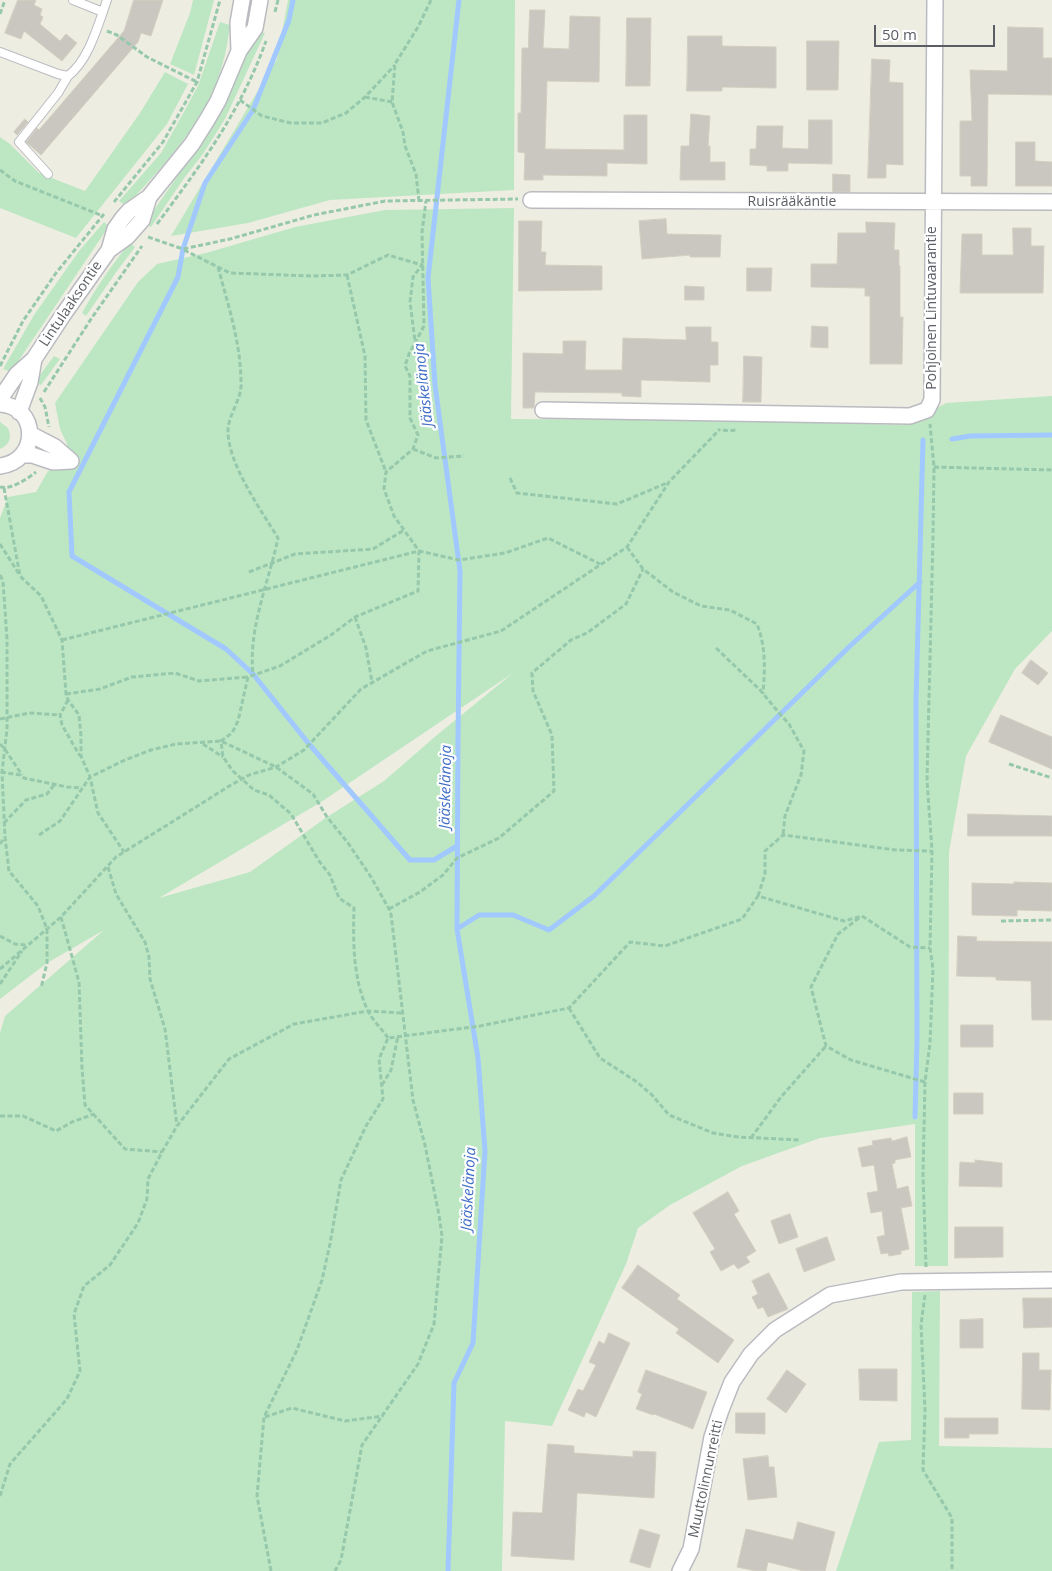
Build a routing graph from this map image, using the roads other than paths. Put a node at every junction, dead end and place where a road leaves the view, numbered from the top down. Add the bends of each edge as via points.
1 (74, 0) edge
2 (107, 0) edge
3 (242, 0) edge
4 (260, 0) edge
5 (935, 0) edge
6 (103, 12) junction
7 (239, 51) junction
8 (0, 52) edge
9 (68, 76) junction
10 (48, 174) dead end
11 (531, 200) road end
12 (1052, 202) edge
13 (932, 203) junction
14 (34, 359) junction
15 (0, 399) edge
16 (0, 404) edge
17 (543, 410) dead end
18 (19, 412) junction
19 (30, 434) junction
20 (22, 455) junction
21 (1, 467) edge
22 (1052, 1280) edge
23 (680, 1571) edge

1 - 6 lane
2 - 6 lane
3 - 7 street, Lintulaaksontie via 238,23
4 - 7 street, Lintulaaksontie via 255,28
5 - 13 street, Pohjoinen Lintuvaarantie
6 - 9 lane via 84,58
7 - 14 street, Lintulaaksontie via 208,120 149,197 142,220 109,250
8 - 9 lane
9 - 10 lane via 19,142
11 - 13 street, Ruisrääkäntie
12 - 13 street, Ruisrääkäntie
13 - 17 street, Pohjoinen Lintuvaarantie via 932,400 927,410 910,416
14 - 15 street, Lintulaaksontie via 17,374
14 - 18 street, Lintulaaksontie
16 - 18 street
18 - 19 street via 25,418
19 - 20 street
19 - 20 street via 55,447 71,461 53,462
20 - 21 street
22 - 23 street, Muuttolinnunreitti via 901,1282 830,1295 774,1330 751,1354 732,1382 712,1437 691,1549

